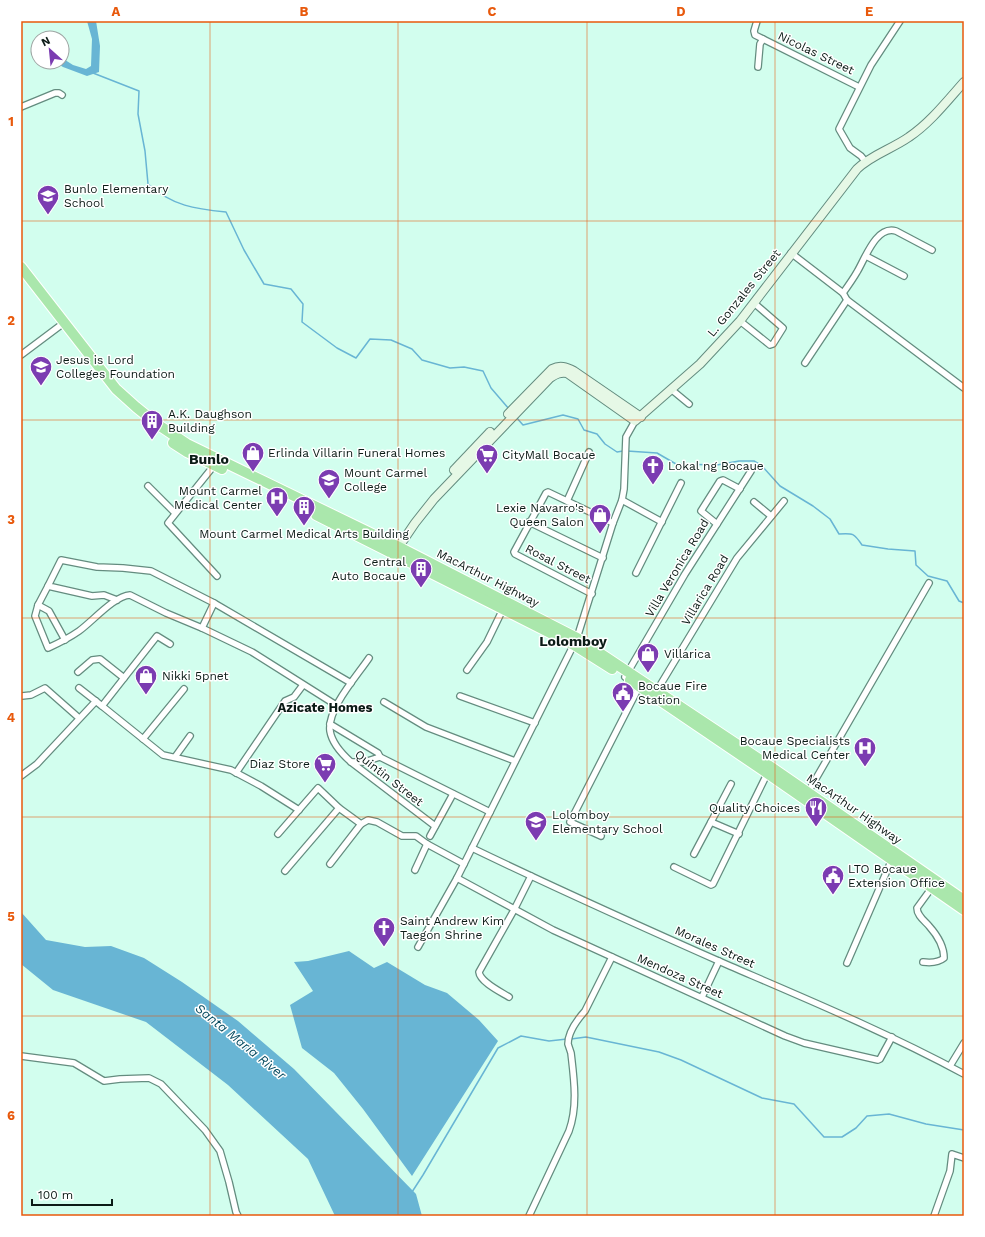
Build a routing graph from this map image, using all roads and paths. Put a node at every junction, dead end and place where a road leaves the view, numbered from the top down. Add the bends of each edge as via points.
1 (757, 21) edge
2 (900, 21) edge
3 (763, 39) junction
4 (758, 66) dead end
5 (964, 82) edge
6 (859, 87) junction
7 (62, 95) dead end
8 (21, 107) edge
9 (865, 161) junction
10 (932, 250) dead end
11 (791, 253) junction
12 (866, 256) junction
13 (21, 267) edge
14 (904, 276) dead end
15 (21, 278) edge
16 (843, 293) junction
17 (847, 300) junction
18 (754, 303) junction
19 (740, 321) junction
20 (62, 324) junction
21 (21, 355) edge
22 (805, 363) dead end
23 (964, 388) edge
24 (672, 390) junction
25 (689, 404) dead end
26 (638, 419) junction
27 (588, 452) dead end
28 (216, 462) junction
29 (751, 472) dead end
30 (681, 483) dead end
31 (148, 486) dead end
32 (740, 489) junction
33 (622, 500) junction
34 (567, 501) junction
35 (784, 501) dead end
36 (754, 502) dead end
37 (175, 513) junction
38 (771, 516) junction
39 (530, 522) junction
40 (662, 522) junction
41 (613, 523) junction
42 (717, 524) junction
43 (394, 550) junction
44 (603, 558) junction
45 (636, 573) dead end
46 (217, 576) dead end
47 (929, 583) dead end
48 (48, 586) junction
49 (592, 594) junction
50 (117, 600) junction
51 (214, 603) junction
52 (38, 605) junction
53 (503, 609) junction
54 (202, 628) junction
55 (65, 640) junction
56 (576, 642) junction
57 (170, 644) dead end
58 (369, 658) dead end
59 (467, 670) dead end
60 (78, 672) dead end
61 (627, 674) junction
62 (124, 678) junction
63 (351, 683) junction
64 (303, 685) junction
65 (639, 687) junction
66 (79, 688) dead end
67 (184, 689) dead end
68 (655, 693) junction
69 (22, 696) edge
70 (460, 696) dead end
71 (96, 701) junction
72 (384, 702) dead end
73 (336, 705) junction
74 (102, 706) junction
75 (79, 718) junction
76 (536, 723) junction
77 (330, 724) junction
78 (190, 736) dead end
79 (144, 740) junction
80 (175, 757) junction
81 (380, 757) junction
82 (516, 761) junction
83 (351, 762) junction
84 (769, 770) junction
85 (236, 773) junction
86 (21, 776) edge
87 (731, 784) dead end
88 (453, 794) junction
89 (806, 796) junction
90 (339, 808) junction
91 (299, 810) junction
92 (490, 812) junction
93 (711, 822) junction
94 (361, 824) junction
95 (435, 826) junction
96 (278, 834) dead end
97 (739, 834) junction
98 (430, 836) dead end
99 (601, 836) dead end
100 (427, 844) junction
101 (472, 848) junction
102 (694, 854) dead end
103 (895, 857) junction
104 (330, 864) dead end
105 (464, 864) junction
106 (674, 867) dead end
107 (415, 870) dead end
108 (285, 871) dead end
109 (531, 876) junction
110 (457, 878) junction
111 (934, 884) junction
112 (964, 900) edge
113 (514, 910) junction
114 (964, 910) edge
115 (418, 947) dead end
116 (612, 957) junction
117 (719, 961) junction
118 (924, 962) dead end
119 (847, 963) dead end
120 (509, 997) dead end
121 (702, 997) junction
122 (892, 1037) junction
123 (964, 1043) edge
124 (21, 1056) edge
125 (950, 1066) junction
126 (964, 1074) edge
127 (964, 1158) edge
128 (238, 1216) edge
129 (529, 1216) edge
130 (934, 1216) edge

1 - 3 street, Nicolas Street via 754,34
2 - 6 street
3 - 4 street via 760,44
3 - 6 street, Nicolas Street
5 - 9 street, L. Gonzales Street via 927,123 909,137
6 - 9 street via 839,129 850,148
7 - 8 street via 55,93
9 - 11 street, L. Gonzales Street
10 - 12 street via 890,229 873,242
11 - 16 street
11 - 18 street, L. Gonzales Street
12 - 14 street
12 - 16 street
13 - 20 highway, MacArthur Highway
15 - 20 highway, MacArthur Highway
16 - 17 street
17 - 22 street
17 - 23 street
18 - 19 street, L. Gonzales Street
18 - 19 street via 783,328 773,344 770,345
19 - 24 street, L. Gonzales Street
20 - 21 street
20 - 28 highway, MacArthur Highway via 116,389 136,407 157,424
24 - 25 street
24 - 26 street, L. Gonzales Street
26 - 33 street, L. Gonzales Street via 626,437
26 - 43 street via 574,371 566,367 552,369 434,499
27 - 34 street
28 - 37 street
28 - 43 highway, MacArthur Highway
29 - 32 street, Villa Veronica Road
30 - 40 street
31 - 37 street
32 - 42 street, Villa Veronica Road
32 - 42 street via 724,480 720,481 701,511
33 - 40 street
33 - 41 street, L. Gonzales Street
34 - 39 street via 546,492
34 - 41 street
35 - 38 street, Villarica Road
36 - 38 street
37 - 46 street via 168,523
38 - 68 street, Villarica Road via 737,558
39 - 44 street
39 - 49 street, Rosal Street via 514,553
40 - 45 street
41 - 44 street, L. Gonzales Street
42 - 61 street, Villa Veronica Road
43 - 53 highway, MacArthur Highway
43 - 56 highway, MacArthur Highway
44 - 49 street, L. Gonzales Street
47 - 89 street
48 - 50 street via 92,596 104,595
48 - 51 street via 61,560 97,567 151,571
48 - 52 street
49 - 56 street, L. Gonzales Street
50 - 54 street via 130,595
50 - 55 street
51 - 54 street
51 - 63 street
52 - 55 street via 48,611
52 - 55 street via 35,616 48,648
53 - 56 highway, MacArthur Highway
53 - 59 street via 487,642
54 - 64 street via 252,652
56 - 61 highway, MacArthur Highway
56 - 76 street
57 - 62 street via 156,636
58 - 63 street
60 - 62 street via 92,660 100,659
61 - 65 highway, MacArthur Highway
61 - 68 highway, MacArthur Highway
62 - 74 street
63 - 73 street
64 - 73 street
64 - 85 street via 294,697 285,701
65 - 68 highway, MacArthur Highway
65 - 99 street via 570,822
66 - 71 street
67 - 79 street
68 - 84 highway, MacArthur Highway
69 - 75 street via 31,695 45,688
70 - 76 street
71 - 74 street
71 - 75 street
72 - 82 street via 426,727
73 - 77 street
74 - 79 street
75 - 86 street via 37,764
76 - 82 street
77 - 81 street via 378,753
77 - 83 street, Quintin Street via 333,739
78 - 80 street
79 - 80 street via 163,755
80 - 85 street
81 - 83 street via 364,762
81 - 88 street
82 - 92 street
83 - 95 street, Quintin Street
84 - 89 highway, MacArthur Highway
84 - 97 street
85 - 91 street
87 - 93 street
88 - 92 street
88 - 95 street
89 - 103 highway, MacArthur Highway
90 - 91 street via 318,788
90 - 94 street
90 - 108 street
91 - 96 street
92 - 101 street
93 - 97 street
93 - 102 street
94 - 100 street via 368,820 377,822 402,836 416,836
94 - 104 street
95 - 98 street
97 - 106 street via 713,884
100 - 105 street
100 - 107 street
101 - 105 street
101 - 109 street, Morales Street
103 - 111 highway, MacArthur Highway
103 - 119 street
105 - 110 street
109 - 113 street
109 - 117 street, Morales Street
110 - 113 street, Mendoza Street
110 - 115 street
111 - 112 highway, MacArthur Highway
111 - 114 highway, MacArthur Highway
111 - 118 street via 917,908 917,913 938,938 944,951 944,958 931,963
113 - 116 street, Mendoza Street
113 - 120 street via 479,972 484,981
116 - 121 street, Mendoza Street
116 - 129 street via 585,1011 571,1032 568,1044 574,1085 573,1120
117 - 121 street
117 - 122 street, Morales Street
121 - 122 street, Mendoza Street via 804,1043 878,1060
122 - 125 street, Morales Street
123 - 125 street
124 - 128 street via 74,1063 104,1081 149,1078 161,1084 205,1130 220,1150
125 - 126 street, Morales Street
127 - 130 street via 952,1154 950,1171

